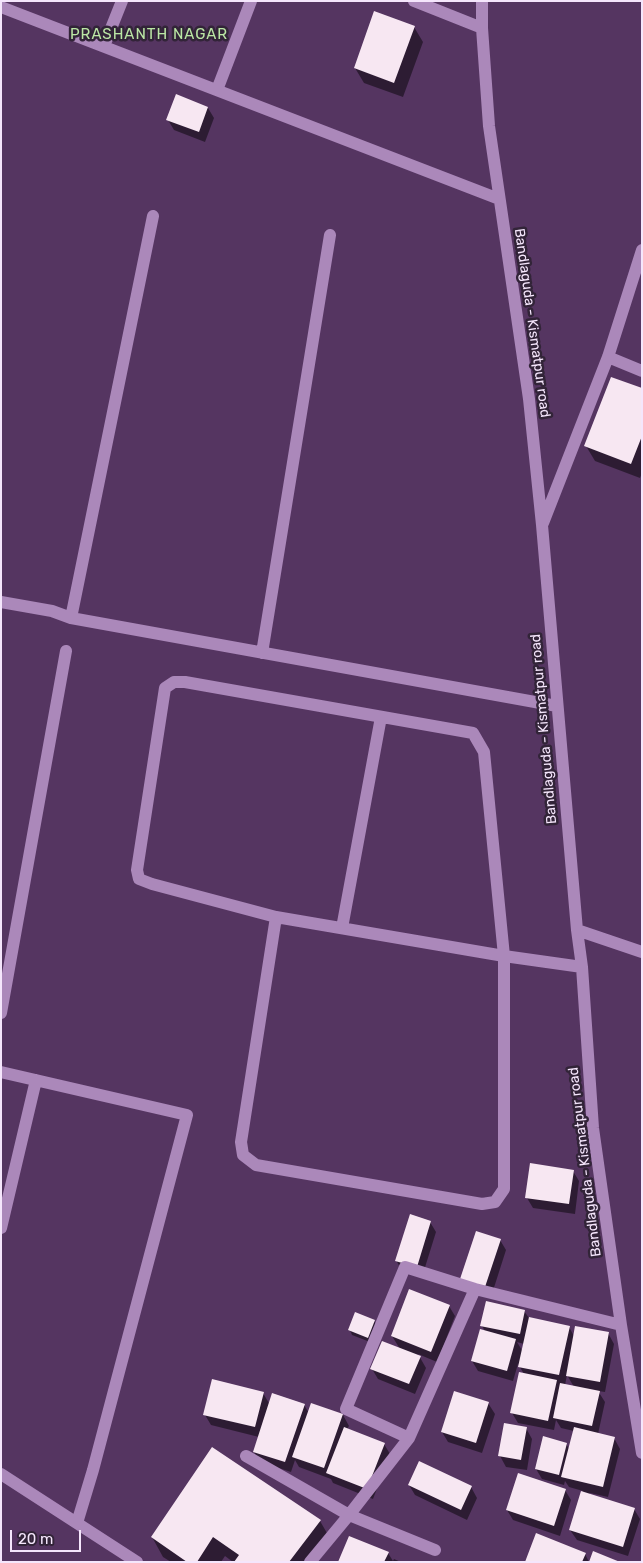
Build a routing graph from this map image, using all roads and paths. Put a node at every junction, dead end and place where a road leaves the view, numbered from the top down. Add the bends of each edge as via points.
1 (122, 1) edge
2 (251, 1) edge
3 (414, 1) edge
4 (482, 1) edge
5 (1, 6) edge
6 (482, 28) junction
7 (104, 46) junction
8 (217, 90) junction
9 (499, 199) junction
10 (153, 216) dead end
11 (330, 235) dead end
12 (642, 252) edge
13 (608, 357) junction
14 (642, 371) edge
15 (542, 525) junction
16 (1, 602) edge
17 (71, 618) junction
18 (66, 651) dead end
19 (262, 653) junction
20 (557, 706) junction
21 (381, 717) junction
22 (276, 917) junction
23 (342, 928) junction
24 (577, 930) junction
25 (642, 952) edge
26 (504, 956) junction
27 (582, 966) junction
28 (1, 1013) edge
29 (1, 1072) edge
30 (36, 1080) junction
31 (1, 1228) edge
32 (475, 1289) junction
33 (620, 1325) junction
34 (409, 1438) junction
35 (642, 1453) edge
36 (246, 1456) dead end
37 (1, 1474) edge
38 (350, 1515) junction
39 (77, 1523) junction
40 (435, 1550) dead end
41 (137, 1562) edge
42 (310, 1562) edge

1 - 7 street
2 - 8 street
3 - 6 street
4 - 6 street, Bandlaguda - Kismatpur road
5 - 7 street
6 - 9 street, Bandlaguda - Kismatpur road via 489,126
7 - 8 street
8 - 9 street
9 - 15 street, Bandlaguda - Kismatpur road via 528,399
10 - 17 street
11 - 19 street
12 - 13 street
13 - 14 street
13 - 15 street
15 - 20 street, Bandlaguda - Kismatpur road
16 - 17 street via 52,611
17 - 19 street
18 - 28 street
19 - 20 street
20 - 24 street, Bandlaguda - Kismatpur road
21 - 22 street via 185,682 174,682 165,688 137,870 140,879
21 - 23 street
21 - 26 street via 473,733 484,752
22 - 23 street
22 - 26 street via 240,1142 243,1155 256,1165 482,1204 496,1202 504,1188
23 - 26 street
24 - 25 street
24 - 27 street, Bandlaguda - Kismatpur road
26 - 27 street
27 - 33 street, Bandlaguda - Kismatpur road via 593,1128
29 - 30 street
30 - 31 street
30 - 39 street via 187,1115
32 - 33 street
32 - 34 street
32 - 34 street via 405,1267 346,1409
33 - 35 street, Bandlaguda - Kismatpur road
34 - 38 street
36 - 38 street
37 - 39 street
38 - 40 street
38 - 42 street
39 - 41 street

